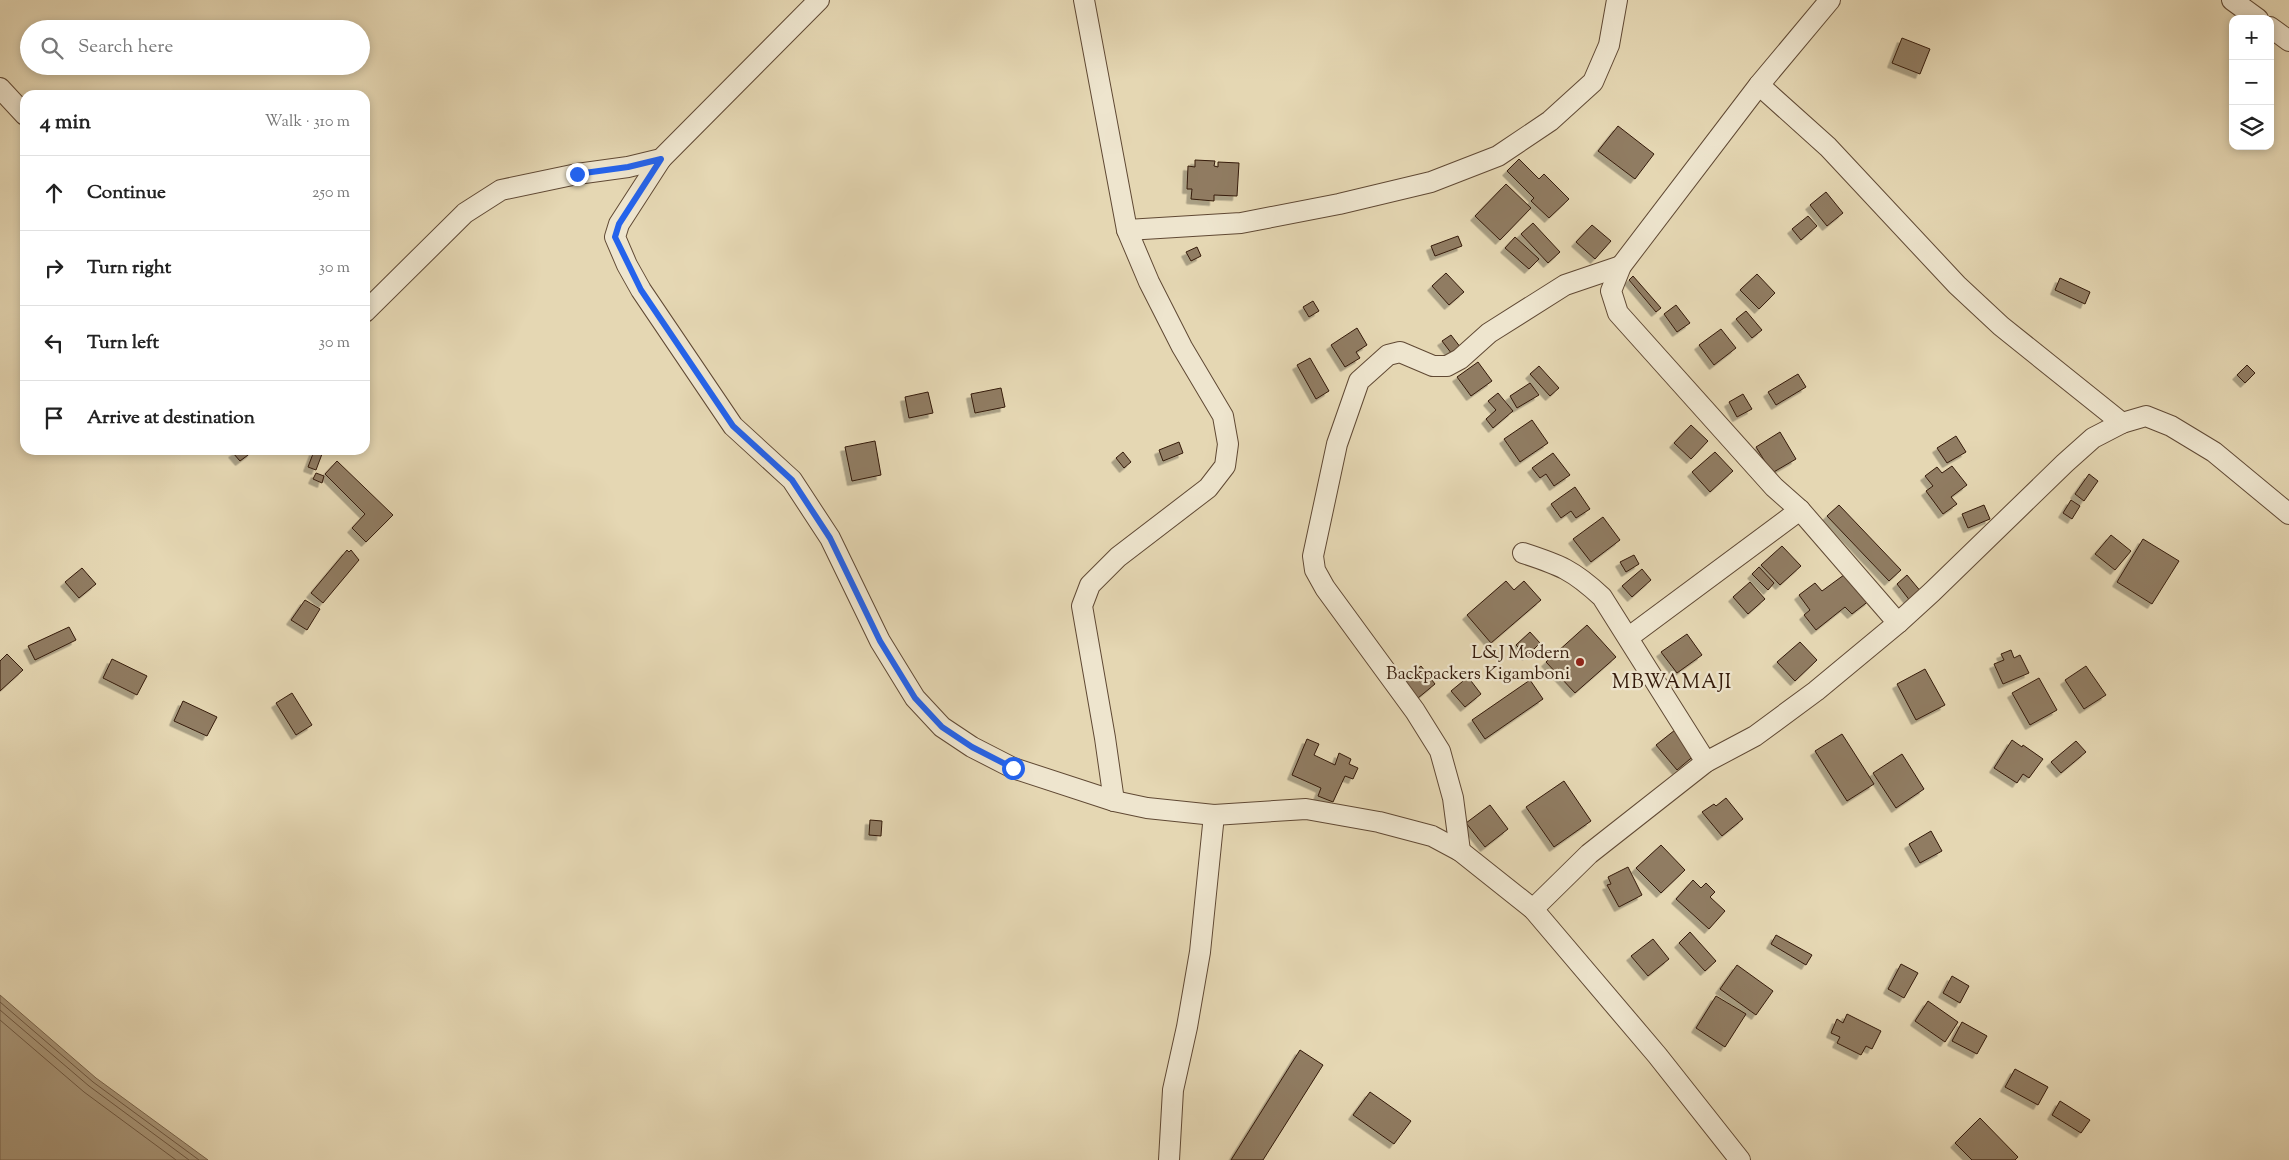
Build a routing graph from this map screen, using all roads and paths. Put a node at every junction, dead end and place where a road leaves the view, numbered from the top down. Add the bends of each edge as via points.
1 (819, 0) edge
2 (1084, 0) edge
3 (1617, 0) edge
4 (1830, 0) edge
5 (2232, 0) edge
6 (2253, 15) edge
7 (2274, 30) edge
8 (2289, 40) edge
9 (1759, 85) junction
10 (0, 88) edge
11 (20, 110) edge
12 (661, 159) junction
13 (1127, 230) junction
14 (1621, 266) junction
15 (370, 307) edge
16 (2122, 423) junction
17 (1800, 510) junction
18 (2289, 514) edge
19 (1523, 554) dead end
20 (1898, 622) junction
21 (1629, 638) junction
22 (1706, 762) junction
23 (1114, 801) junction
24 (1214, 815) junction
25 (1460, 851) junction
26 (1533, 909) junction
27 (1169, 1160) edge
28 (1740, 1160) edge

1 - 12 street
2 - 13 street
3 - 13 street via 1609,45 1593,82 1550,121 1498,156 1431,182 1339,204 1241,223
4 - 9 street
5 - 6 street
7 - 8 street
9 - 14 street
9 - 16 street via 1828,147 1957,285 2001,326
10 - 11 street
12 - 15 street via 502,190 465,213
12 - 23 street via 619,224 615,237 627,265 733,426 792,480 830,538 880,641 915,698 942,727 972,747 1013,768
13 - 23 street via 1148,282 1223,416 1228,444 1225,466 1208,488 1118,557 1090,584 1082,606
14 - 17 street via 1611,291 1618,313 1774,487
14 - 25 street via 1565,286 1489,333 1460,359 1447,366 1433,366 1400,352 1388,354 1359,381 1337,444 1313,556 1315,570 1440,751 1453,798
16 - 18 street via 2146,416 2171,426 2214,452
16 - 20 street via 2093,438
17 - 20 street
17 - 21 street
19 - 21 street via 1561,566 1581,577 1602,597
20 - 22 street via 1816,691 1755,736
21 - 22 street
22 - 26 street via 1589,854
23 - 24 street
24 - 25 street via 1306,809 1379,822 1423,834
24 - 27 street via 1200,952 1173,1090
25 - 26 street
26 - 28 street via 1657,1055

